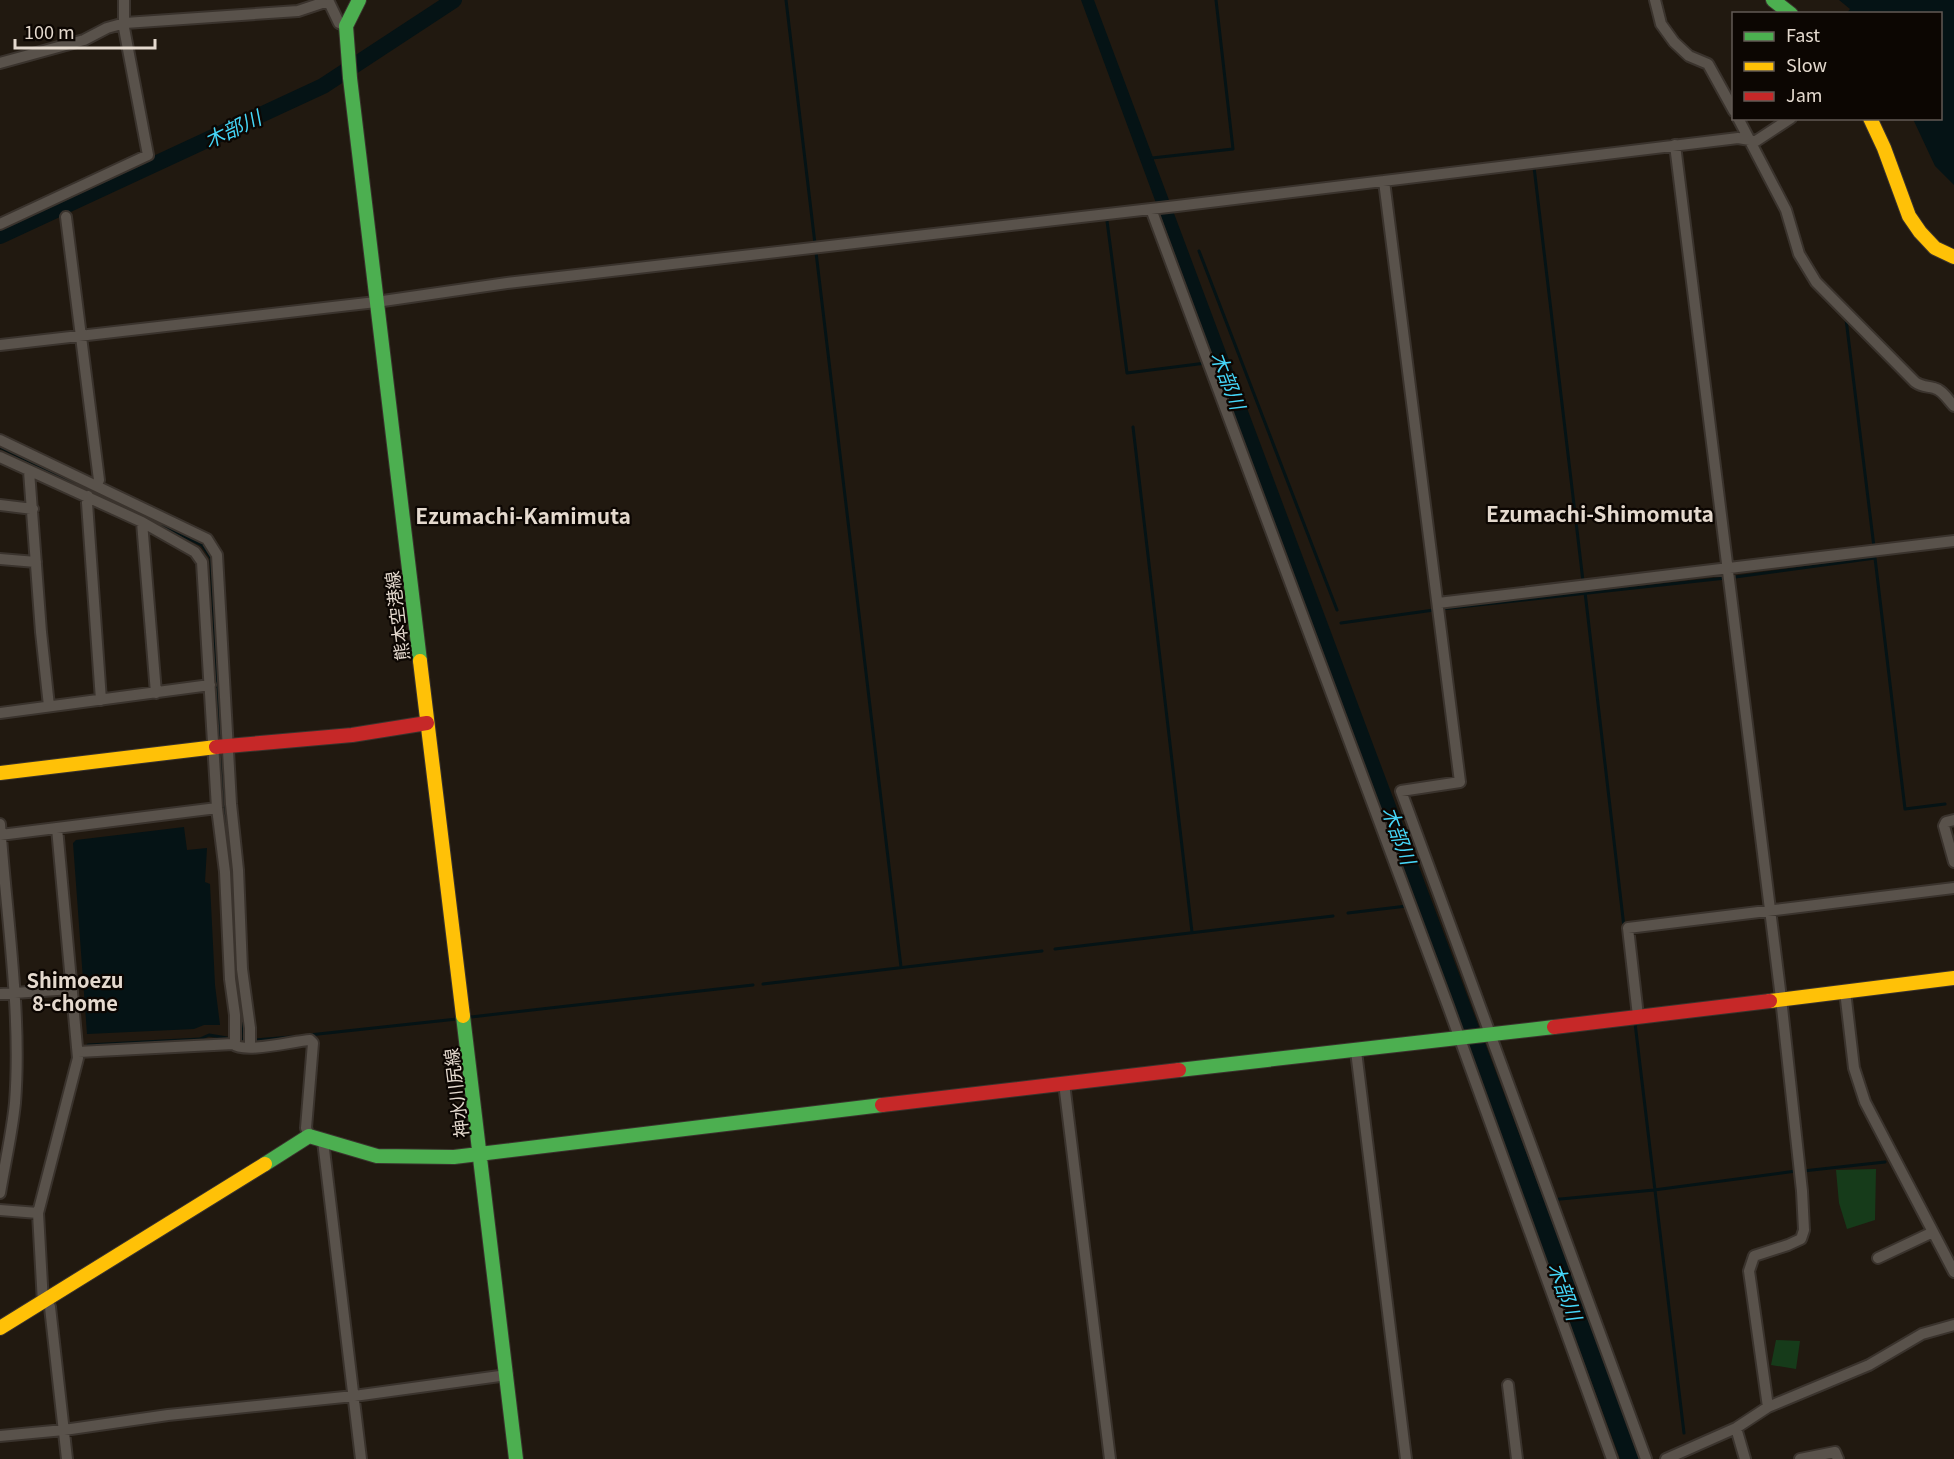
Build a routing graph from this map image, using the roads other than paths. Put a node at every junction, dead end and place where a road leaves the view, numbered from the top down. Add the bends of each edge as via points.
1 (124, 0) edge
2 (328, 0) edge
3 (359, 0) edge
4 (1655, 0) edge
5 (1773, 0) edge
6 (1788, 12) edge
7 (125, 23) junction
8 (346, 27) junction
9 (0, 63) edge
10 (1732, 107) edge
11 (1739, 120) edge
12 (1788, 120) edge
13 (1871, 120) edge
14 (1750, 140) junction
15 (1675, 145) junction
16 (1384, 182) junction
17 (1153, 209) junction
18 (66, 217) dead end
19 (0, 224) edge
20 (1954, 257) edge
21 (376, 302) junction
22 (81, 335) junction
23 (0, 345) edge
24 (1954, 406) edge
25 (0, 440) edge
26 (0, 457) edge
27 (28, 471) junction
28 (97, 485) junction
29 (88, 496) junction
30 (0, 505) edge
31 (33, 509) junction
32 (142, 522) junction
33 (1954, 541) edge
34 (0, 559) edge
35 (36, 562) junction
36 (1729, 569) junction
37 (1438, 603) junction
38 (210, 685) junction
39 (156, 693) junction
40 (101, 700) junction
41 (49, 706) junction
42 (0, 713) edge
43 (427, 723) junction
44 (221, 746) junction
45 (0, 773) edge
46 (217, 808) junction
47 (1954, 820) edge
48 (0, 824) edge
49 (57, 828) junction
50 (0, 835) edge
51 (1954, 862) edge
52 (1954, 888) edge
53 (1770, 910) junction
54 (1954, 978) edge
55 (71, 989) junction
56 (1845, 992) junction
57 (13, 993) junction
58 (0, 994) edge
59 (1781, 998) junction
60 (1638, 1016) junction
61 (1489, 1034) junction
62 (1459, 1038) junction
63 (233, 1044) junction
64 (250, 1047) junction
65 (1356, 1051) junction
66 (78, 1052) junction
67 (1064, 1083) junction
68 (309, 1136) junction
69 (323, 1141) junction
70 (480, 1153) junction
71 (0, 1193) edge
72 (0, 1210) edge
73 (38, 1213) junction
74 (1933, 1232) junction
75 (1878, 1258) dead end
76 (1954, 1272) edge
77 (45, 1301) junction
78 (1954, 1325) edge
79 (0, 1328) edge
80 (507, 1375) junction
81 (1508, 1385) dead end
82 (354, 1396) junction
83 (1768, 1407) junction
84 (1736, 1428) junction
85 (64, 1430) junction
86 (0, 1436) edge
87 (67, 1459) edge
88 (361, 1459) edge
89 (516, 1459) edge
90 (1110, 1459) edge
91 (1406, 1459) edge
92 (1517, 1459) edge
93 (1612, 1459) edge
94 (1646, 1459) edge
95 (1666, 1459) edge
96 (1745, 1459) edge
97 (1800, 1459) edge
98 (1838, 1459) edge

1 - 7 street
2 - 7 street via 298,10
2 - 8 street via 339,23
3 - 8 main road
4 - 10 street via 1661,24 1689,56 1708,64
5 - 6 main road
7 - 9 street via 84,40
7 - 19 street via 148,155
8 - 21 main road, 熊本空港線
11 - 14 street
12 - 14 street via 1756,141
13 - 20 main road via 1909,216 1935,248
14 - 15 street
14 - 24 street via 1786,210 1799,254 1816,282 1915,382 1941,391
15 - 16 street
15 - 36 street
16 - 17 street
16 - 37 street
17 - 21 street via 507,283
17 - 62 street
18 - 22 street
21 - 22 street
21 - 43 main road, 熊本空港線
22 - 23 street
22 - 28 street
25 - 28 street
26 - 27 street
27 - 29 street
27 - 31 street
28 - 44 street via 207,539 217,555
29 - 32 street
29 - 40 street
30 - 31 street
31 - 35 street
32 - 38 street via 195,552 202,562
32 - 39 street
33 - 36 street
34 - 35 street
35 - 41 street
36 - 37 street
36 - 53 street
37 - 61 street via 1460,782 1401,791
38 - 39 street
38 - 44 street
39 - 40 street
40 - 41 street
41 - 42 street
43 - 44 main road via 352,735
43 - 70 main road, 神水川尻線
44 - 45 main road
44 - 46 street
44 - 64 street via 231,804
46 - 49 street
46 - 63 street via 224,851 235,1015
47 - 51 street via 1944,826
48 - 50 street
49 - 50 street
49 - 55 street
50 - 57 street
52 - 53 street
53 - 59 street
53 - 60 street via 1628,928
54 - 56 main road
55 - 57 street
55 - 66 street
56 - 59 main road
56 - 74 street via 1854,1068 1865,1102
57 - 58 street
57 - 71 street via 15,1103
59 - 60 main road
59 - 83 street via 1804,1230 1801,1239 1754,1256 1749,1271
60 - 61 main road
61 - 62 main road
61 - 94 street
62 - 65 main road
62 - 93 street
63 - 64 street
63 - 66 street
64 - 68 street via 313,1042 306,1128
65 - 67 main road
65 - 91 street
66 - 73 street
67 - 70 main road
67 - 90 street
68 - 69 main road
68 - 77 main road
69 - 70 main road via 377,1156
69 - 82 street
70 - 80 main road, 神水川尻線
72 - 73 street
73 - 77 street
74 - 75 street
74 - 76 street
77 - 79 main road
77 - 85 street via 51,1307
78 - 83 street via 1922,1334 1869,1365
80 - 82 street
80 - 89 main road, 神水川尻線
81 - 92 street
82 - 85 street
82 - 88 street
83 - 84 street
84 - 95 street
84 - 96 street
85 - 86 street
85 - 87 street
97 - 98 street via 1835,1452

